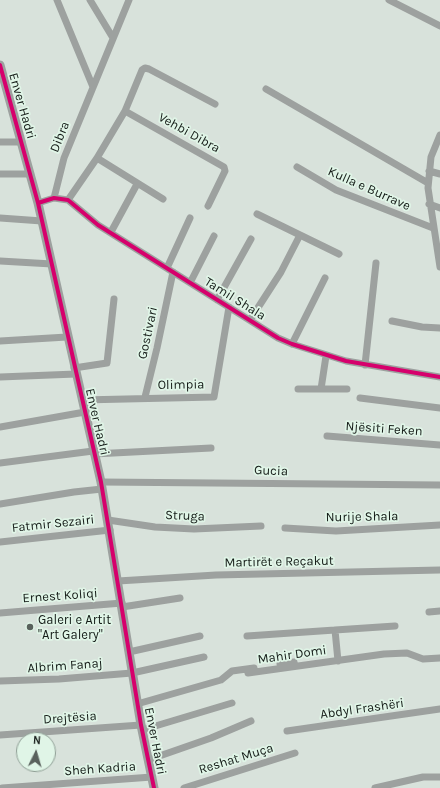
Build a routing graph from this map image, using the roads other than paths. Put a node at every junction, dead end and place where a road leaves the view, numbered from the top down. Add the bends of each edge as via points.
1 (57, 0) edge
2 (90, 0) edge
3 (129, 0) edge
4 (389, 0) edge
5 (440, 26) edge
6 (113, 38) junction
7 (0, 66) edge
8 (93, 87) junction
9 (266, 89) dead end
10 (4, 94) edge
11 (215, 104) dead end
12 (124, 111) junction
13 (439, 140) edge
14 (0, 142) edge
15 (22, 142) junction
16 (97, 158) junction
17 (297, 167) dead end
18 (429, 171) junction
19 (0, 174) edge
20 (30, 174) junction
21 (440, 174) edge
22 (428, 183) junction
23 (136, 186) dead end
24 (54, 198) junction
25 (162, 199) dead end
26 (68, 200) junction
27 (38, 203) junction
28 (430, 204) junction
29 (208, 206) dead end
30 (440, 208) edge
31 (257, 214) dead end
32 (0, 218) edge
33 (190, 218) dead end
34 (42, 221) junction
35 (433, 228) junction
36 (111, 232) junction
37 (214, 236) dead end
38 (300, 236) junction
39 (251, 239) dead end
40 (339, 254) dead end
41 (439, 257) edge
42 (0, 261) edge
43 (376, 263) dead end
44 (52, 264) junction
45 (440, 267) edge
46 (170, 270) junction
47 (325, 278) dead end
48 (190, 283) junction
49 (114, 299) dead end
50 (217, 300) junction
51 (229, 307) junction
52 (250, 320) junction
53 (392, 321) dead end
54 (440, 328) edge
55 (67, 337) junction
56 (0, 342) edge
57 (292, 344) junction
58 (326, 356) junction
59 (365, 365) junction
60 (75, 371) junction
61 (0, 377) edge
62 (440, 377) edge
63 (298, 389) dead end
64 (321, 389) junction
65 (347, 389) dead end
66 (145, 398) junction
67 (360, 398) dead end
68 (82, 400) junction
69 (440, 408) edge
70 (85, 412) junction
71 (0, 427) edge
72 (327, 436) dead end
73 (440, 445) edge
74 (211, 448) dead end
75 (94, 452) junction
76 (0, 463) edge
77 (440, 484) edge
78 (101, 486) junction
79 (0, 504) edge
80 (108, 520) junction
81 (440, 525) edge
82 (262, 526) dead end
83 (285, 528) dead end
84 (110, 530) junction
85 (0, 542) edge
86 (440, 570) edge
87 (118, 581) junction
88 (180, 598) dead end
89 (122, 605) junction
90 (440, 611) edge
91 (429, 612) dead end
92 (0, 613) edge
93 (395, 626) dead end
94 (335, 630) junction
95 (200, 636) dead end
96 (247, 636) dead end
97 (129, 652) junction
98 (204, 656) dead end
99 (440, 658) edge
100 (338, 660) junction
101 (294, 662) dead end
102 (132, 673) junction
103 (248, 673) dead end
104 (0, 681) edge
105 (232, 702) dead end
106 (137, 704) junction
107 (440, 709) edge
108 (251, 721) dead end
109 (141, 727) junction
110 (287, 731) dead end
111 (0, 735) edge
112 (295, 753) dead end
113 (148, 760) junction
114 (152, 777) junction
115 (440, 777) edge
116 (2, 788) edge
117 (154, 788) edge
118 (184, 788) edge
119 (375, 788) edge

1 - 8 street
2 - 6 street
3 - 6 street, Dibra
4 - 5 street
6 - 8 street, Dibra
7 - 10 street, Enver Hadri
8 - 24 street, Dibra via 64,158
9 - 22 street
10 - 15 street, Enver Hadri
11 - 12 street via 145,68
12 - 16 street
12 - 29 street, Vehbi Dibra via 224,166 225,171
13 - 18 street
14 - 15 street
15 - 20 street, Enver Hadri
16 - 25 street
16 - 26 street
17 - 35 street, Kulla e Burrave via 336,190
18 - 21 street
18 - 22 street
19 - 20 street
20 - 27 street, Enver Hadri
22 - 28 street
23 - 36 street
24 - 26 street
24 - 27 street
26 - 36 street, Tamil Shala via 83,214
27 - 34 street, Enver Hadri
28 - 30 street
28 - 35 street
31 - 38 street
32 - 34 street
33 - 46 street
34 - 44 street, Enver Hadri
35 - 41 street
36 - 46 street, Tamil Shala
37 - 48 street, Tamil Shala
38 - 40 street
38 - 52 street, Tamil Shala via 281,272
39 - 50 street, Tamil Shala
41 - 45 street
42 - 44 street
43 - 59 street
44 - 55 street, Enver Hadri
46 - 48 street, Tamil Shala
46 - 66 street, Gostivari via 157,348
47 - 57 street
48 - 50 street, Tamil Shala
49 - 60 street via 107,363
50 - 51 street, Tamil Shala
51 - 52 street, Tamil Shala
51 - 66 street, Olimpia via 214,397
52 - 57 street, Tamil Shala
53 - 54 street
55 - 56 street
55 - 60 street, Enver Hadri
57 - 58 street, Tamil Shala
58 - 59 street, Tamil Shala
58 - 64 street
59 - 62 street, Tamil Shala
60 - 61 street
60 - 68 street, Enver Hadri
63 - 64 street
64 - 65 street
66 - 68 street, Olimpia
67 - 69 street
68 - 70 street, Enver Hadri
70 - 71 street
70 - 75 street, Enver Hadri
72 - 73 street, Njësiti Feken
74 - 75 street
75 - 76 street
75 - 78 street, Enver Hadri
77 - 78 street, Gucia
78 - 79 street, Gucia
78 - 80 street, Enver Hadri
80 - 82 street, Struga via 155,527 194,529
80 - 84 street, Enver Hadri
81 - 83 street, Nurije Shala via 336,531
84 - 85 street, Fatmir Sezairi
84 - 87 street, Enver Hadri
86 - 87 street, Martirët e Reçakut via 216,575
87 - 89 street, Enver Hadri
88 - 89 street
89 - 92 street, Ernest Koliqi
89 - 97 street, Enver Hadri
90 - 91 street
93 - 94 street, Mahir Domi
94 - 96 street, Mahir Domi
94 - 100 street, Mahir Domi
95 - 97 street
97 - 102 street, Enver Hadri
98 - 102 street
99 - 100 street, Mahir Domi via 423,659 407,653
100 - 103 street, Mahir Domi
101 - 106 street via 232,671 221,680
102 - 104 street, Albrim Fanaj
102 - 106 street, Enver Hadri
105 - 109 street, Drejtësia
106 - 109 street, Enver Hadri
107 - 110 street, Abdyl Frashëri
108 - 113 street
109 - 111 street, Drejtësia
109 - 113 street, Enver Hadri
112 - 118 street, Reshat Muça
113 - 114 street, Enver Hadri
114 - 116 street, Sheh Kadria
114 - 117 street, Enver Hadri
115 - 119 street via 423,777

